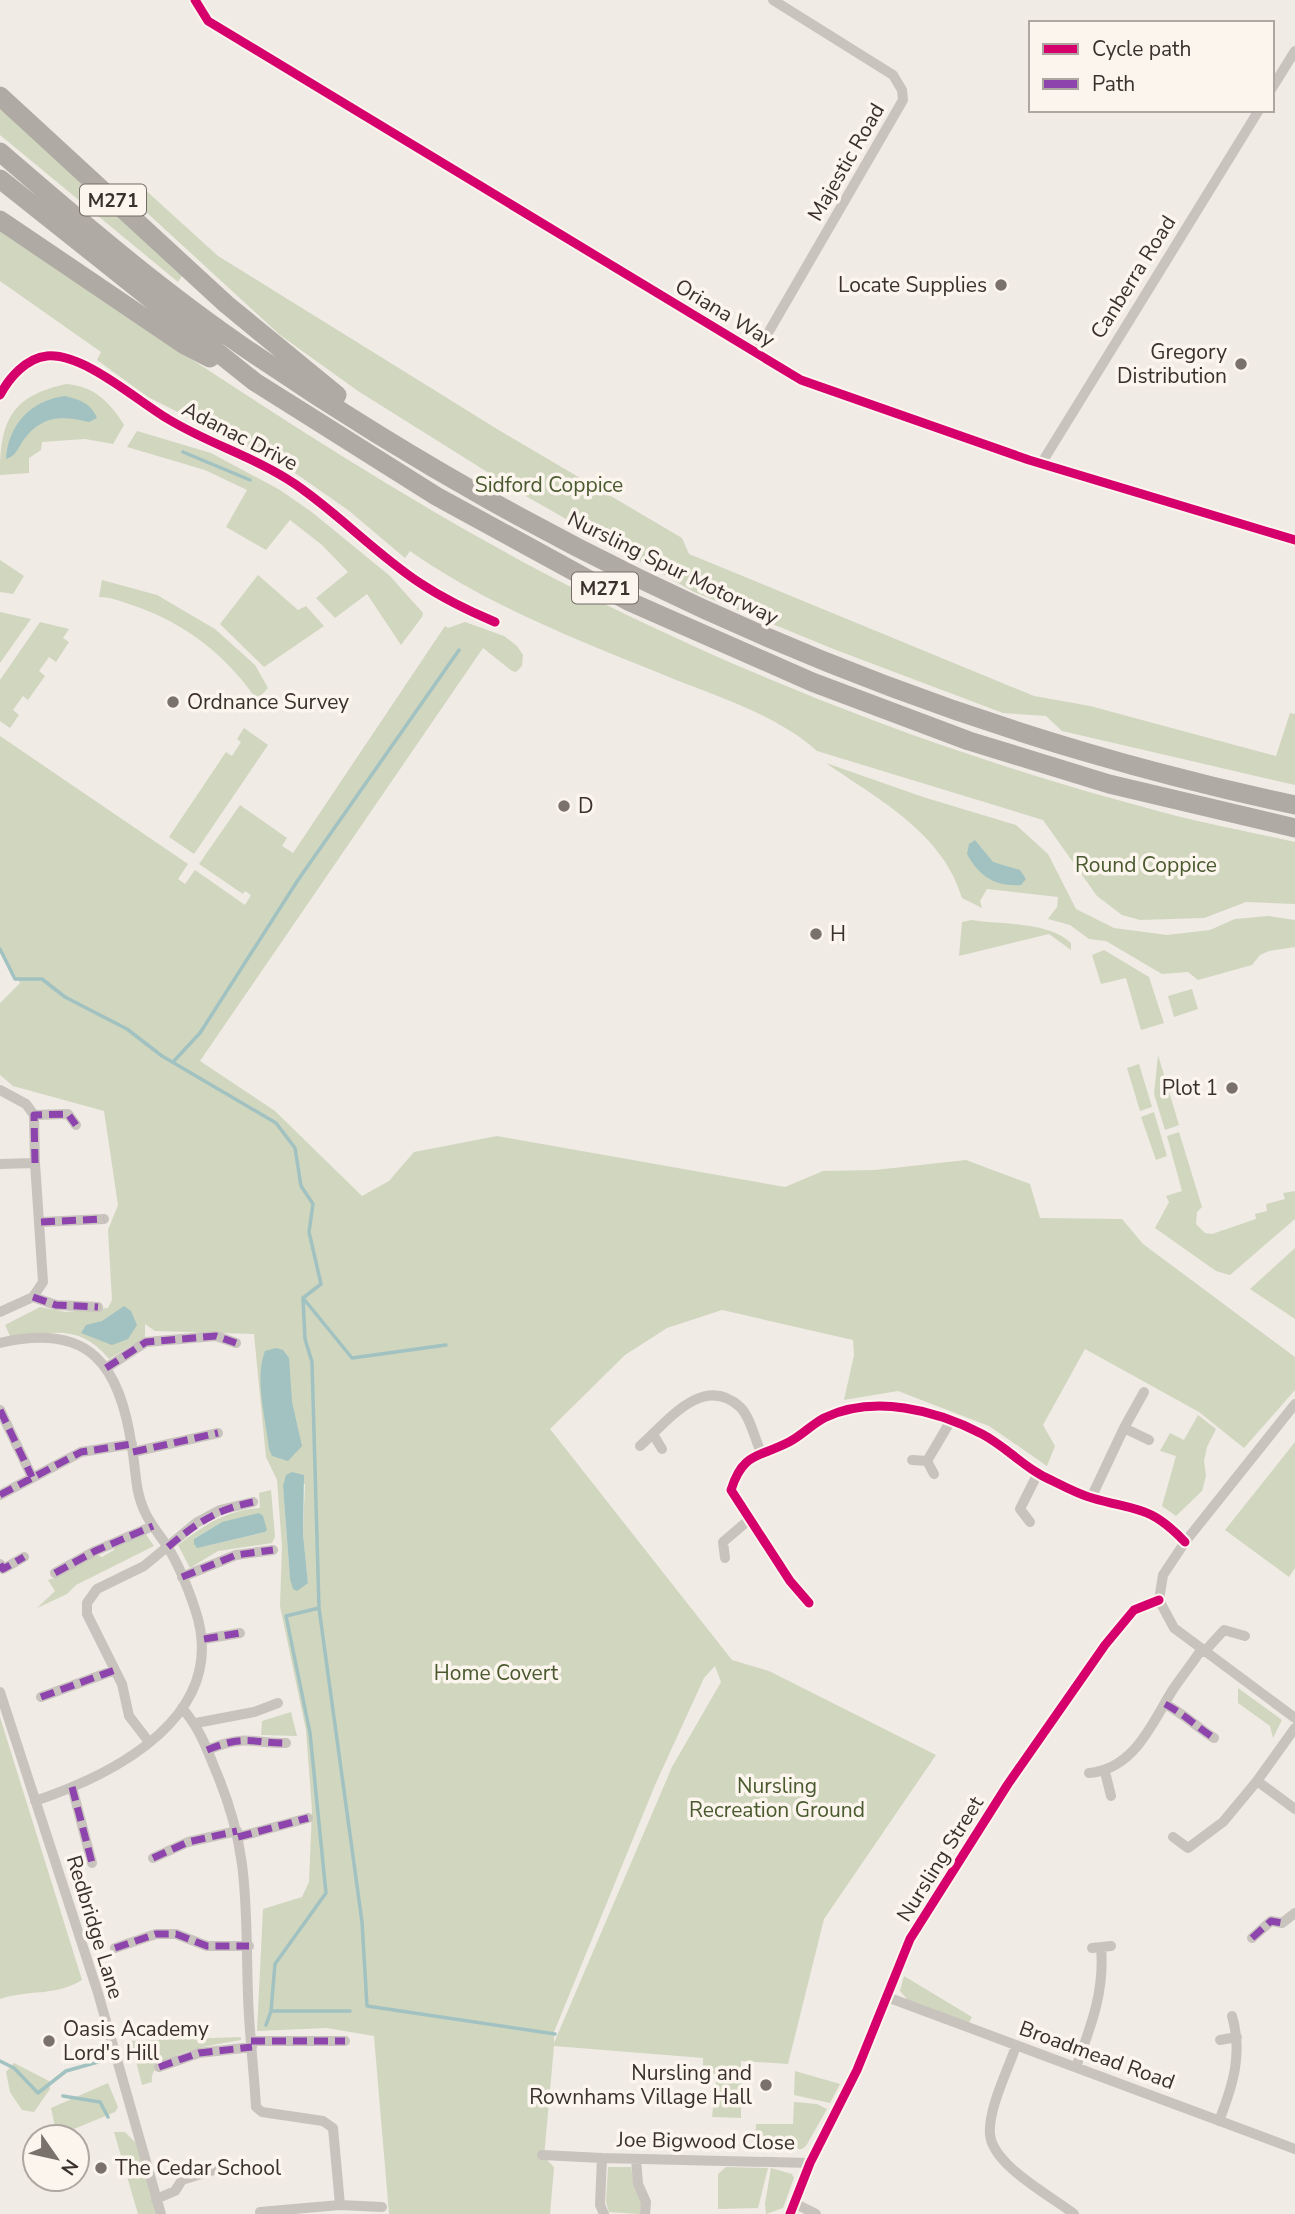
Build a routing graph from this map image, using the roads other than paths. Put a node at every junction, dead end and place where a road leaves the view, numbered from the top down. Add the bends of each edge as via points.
1 (195, 0) edge
2 (773, 0) edge
3 (1295, 51) edge
4 (1274, 85) edge
5 (0, 96) edge
6 (1258, 112) edge
7 (0, 152) edge
8 (0, 178) edge
9 (0, 220) edge
10 (757, 352) junction
11 (255, 382) junction
12 (0, 395) edge
13 (410, 452) junction
14 (1041, 464) junction
15 (1295, 540) edge
16 (495, 622) dead end
17 (1295, 805) edge
18 (1295, 828) edge
19 (0, 1090) edge
20 (34, 1115) junction
21 (76, 1125) dead end
22 (35, 1163) junction
23 (0, 1164) edge
24 (104, 1219) dead end
25 (41, 1222) junction
26 (33, 1297) junction
27 (98, 1307) dead end
28 (0, 1312) edge
29 (0, 1329) edge
30 (3, 1342) edge
31 (236, 1343) dead end
32 (106, 1368) junction
33 (1144, 1392) dead end
34 (1295, 1404) edge
35 (0, 1410) edge
36 (950, 1422) junction
37 (1124, 1428) junction
38 (218, 1433) dead end
39 (653, 1434) junction
40 (1149, 1440) dead end
41 (640, 1446) dead end
42 (133, 1448) junction
43 (662, 1449) dead end
44 (761, 1452) junction
45 (912, 1460) dead end
46 (927, 1461) junction
47 (934, 1474) dead end
48 (1037, 1475) junction
49 (32, 1476) junction
50 (0, 1495) edge
51 (1091, 1498) junction
52 (253, 1502) dead end
53 (750, 1520) junction
54 (1030, 1522) dead end
55 (153, 1526) junction
56 (710, 1540) dead end
57 (723, 1542) junction
58 (1185, 1542) junction
59 (168, 1548) junction
60 (273, 1549) dead end
61 (24, 1557) dead end
62 (725, 1558) dead end
63 (0, 1564) edge
64 (55, 1573) dead end
65 (182, 1577) junction
66 (790, 1581) junction
67 (780, 1590) dead end
68 (1159, 1600) junction
69 (809, 1603) dead end
70 (1223, 1617) dead end
71 (1224, 1630) junction
72 (240, 1633) dead end
73 (1245, 1636) dead end
74 (204, 1639) junction
75 (1202, 1651) junction
76 (114, 1670) junction
77 (0, 1692) edge
78 (41, 1697) dead end
79 (278, 1703) dead end
80 (1165, 1704) junction
81 (182, 1708) junction
82 (1295, 1718) edge
83 (196, 1723) junction
84 (1295, 1728) edge
85 (1214, 1738) dead end
86 (149, 1742) junction
87 (286, 1742) dead end
88 (207, 1750) junction
89 (1105, 1772) junction
90 (1090, 1773) dead end
91 (1257, 1781) junction
92 (72, 1787) junction
93 (1111, 1796) dead end
94 (35, 1801) junction
95 (1295, 1809) edge
96 (308, 1818) dead end
97 (237, 1834) junction
98 (1173, 1837) dead end
99 (153, 1858) dead end
100 (92, 1863) dead end
101 (1291, 1919) edge
102 (1252, 1938) dead end
103 (249, 1945) junction
104 (1101, 1947) dead end
105 (115, 1948) dead end
106 (887, 1997) junction
107 (1232, 2016) dead end
108 (1237, 2037) junction
109 (1220, 2040) dead end
110 (345, 2041) dead end
111 (251, 2044) junction
112 (1016, 2046) junction
113 (159, 2067) dead end
114 (1076, 2067) junction
115 (1219, 2121) junction
116 (1295, 2149) edge
117 (542, 2155) dead end
118 (602, 2158) junction
119 (636, 2159) junction
120 (810, 2163) junction
121 (217, 2169) dead end
122 (156, 2199) junction
123 (340, 2205) junction
124 (382, 2207) dead end
125 (792, 2208) edge
126 (260, 2212) edge
127 (161, 2214) edge
128 (604, 2214) edge
129 (645, 2214) edge
130 (816, 2214) edge
131 (1074, 2214) edge

1 - 10 street, Oriana Way via 208,21
2 - 10 street, Majestic Road via 894,75 902,100
3 - 4 street
5 - 13 highway, M271 via 226,304
6 - 14 street, Canberra Road
7 - 13 highway, Nursling Spur Motorway / M271 via 251,352
8 - 11 highway, M271
9 - 11 highway, M271 via 183,344
10 - 14 street, Oriana Way via 802,380
11 - 18 highway, M271 via 509,538 628,601 758,660 999,751 1109,784
12 - 16 street, Adanac Drive via 16,372 29,363 45,356 77,361 171,421 295,484 418,582
13 - 17 highway, Nursling Spur Motorway / M271 via 647,585 824,663 922,701 1088,754
14 - 15 street, Oriana Way
19 - 20 street via 26,1104
20 - 21 street via 68,1114
20 - 22 street
22 - 23 street
22 - 25 street
24 - 25 street
25 - 26 street via 43,1282
26 - 27 street via 56,1305
26 - 28 street
29 - 30 street
30 - 32 street via 71,1340
31 - 32 street via 216,1336 146,1342
32 - 42 street via 123,1399
33 - 37 street
34 - 58 street
35 - 49 street
36 - 44 street via 909,1407 866,1407 825,1418 788,1443
36 - 46 street
36 - 48 street via 983,1434
37 - 40 street
37 - 51 street
38 - 42 street
39 - 41 street
39 - 43 street
39 - 44 street via 695,1397 721,1395 742,1408
42 - 49 street via 81,1452
42 - 55 street via 139,1498
44 - 53 street via 737,1469 731,1490
45 - 46 street
46 - 47 street
48 - 51 street
48 - 54 street via 1015,1510
49 - 50 street
51 - 58 street via 1142,1508 1166,1522
52 - 59 street via 220,1510 196,1523
53 - 57 street
53 - 66 street
55 - 59 street
55 - 64 street
56 - 57 street
57 - 62 street
58 - 68 street via 1163,1575
59 - 65 street
59 - 76 street via 144,1566 97,1589 87,1603
60 - 65 street via 215,1561
61 - 63 street via 3,1569
65 - 74 street
66 - 67 street
66 - 69 street
68 - 75 street via 1174,1628
68 - 106 street, Nursling Street via 1128,1616 1041,1735 910,1939
70 - 71 street
71 - 73 street
71 - 75 street
72 - 74 street
74 - 81 street via 200,1678
75 - 80 street
75 - 82 street
76 - 78 street
76 - 86 street via 129,1716
77 - 94 street, Redbridge Lane
79 - 83 street
80 - 85 street
80 - 89 street via 1147,1736
81 - 83 street
81 - 86 street
83 - 88 street
84 - 91 street
86 - 92 street via 127,1759
87 - 88 street via 248,1738
88 - 97 street via 229,1801
89 - 90 street
89 - 93 street
91 - 95 street
91 - 98 street via 1223,1822 1187,1853
92 - 94 street
92 - 100 street
94 - 122 street, Redbridge Lane via 98,1993
96 - 97 street
97 - 99 street via 188,1842
97 - 103 street via 248,1901
101 - 102 street via 1271,1921
103 - 105 street via 207,1946 176,1934 156,1934
103 - 111 street
104 - 114 street via 1103,1978 1097,2012
106 - 112 street, Broadmead Road
106 - 120 street, Nursling Street via 857,2070
107 - 108 street
108 - 109 street
108 - 115 street via 1234,2082
110 - 111 street
111 - 113 street via 199,2053
111 - 123 street via 257,2107 262,2112 323,2121 333,2128
112 - 114 street, Broadmead Road
112 - 131 street via 991,2120 992,2143 1009,2166
114 - 115 street, Broadmead Road
115 - 116 street, Broadmead Road
117 - 118 street, Joe Bigwood Close
118 - 119 street, Joe Bigwood Close
118 - 128 street via 600,2205
119 - 120 street, Joe Bigwood Close
119 - 129 street
120 - 125 street, Nursling Street
121 - 122 street via 182,2180 175,2191
122 - 127 street, Redbridge Lane
123 - 124 street
123 - 126 street
125 - 130 street

